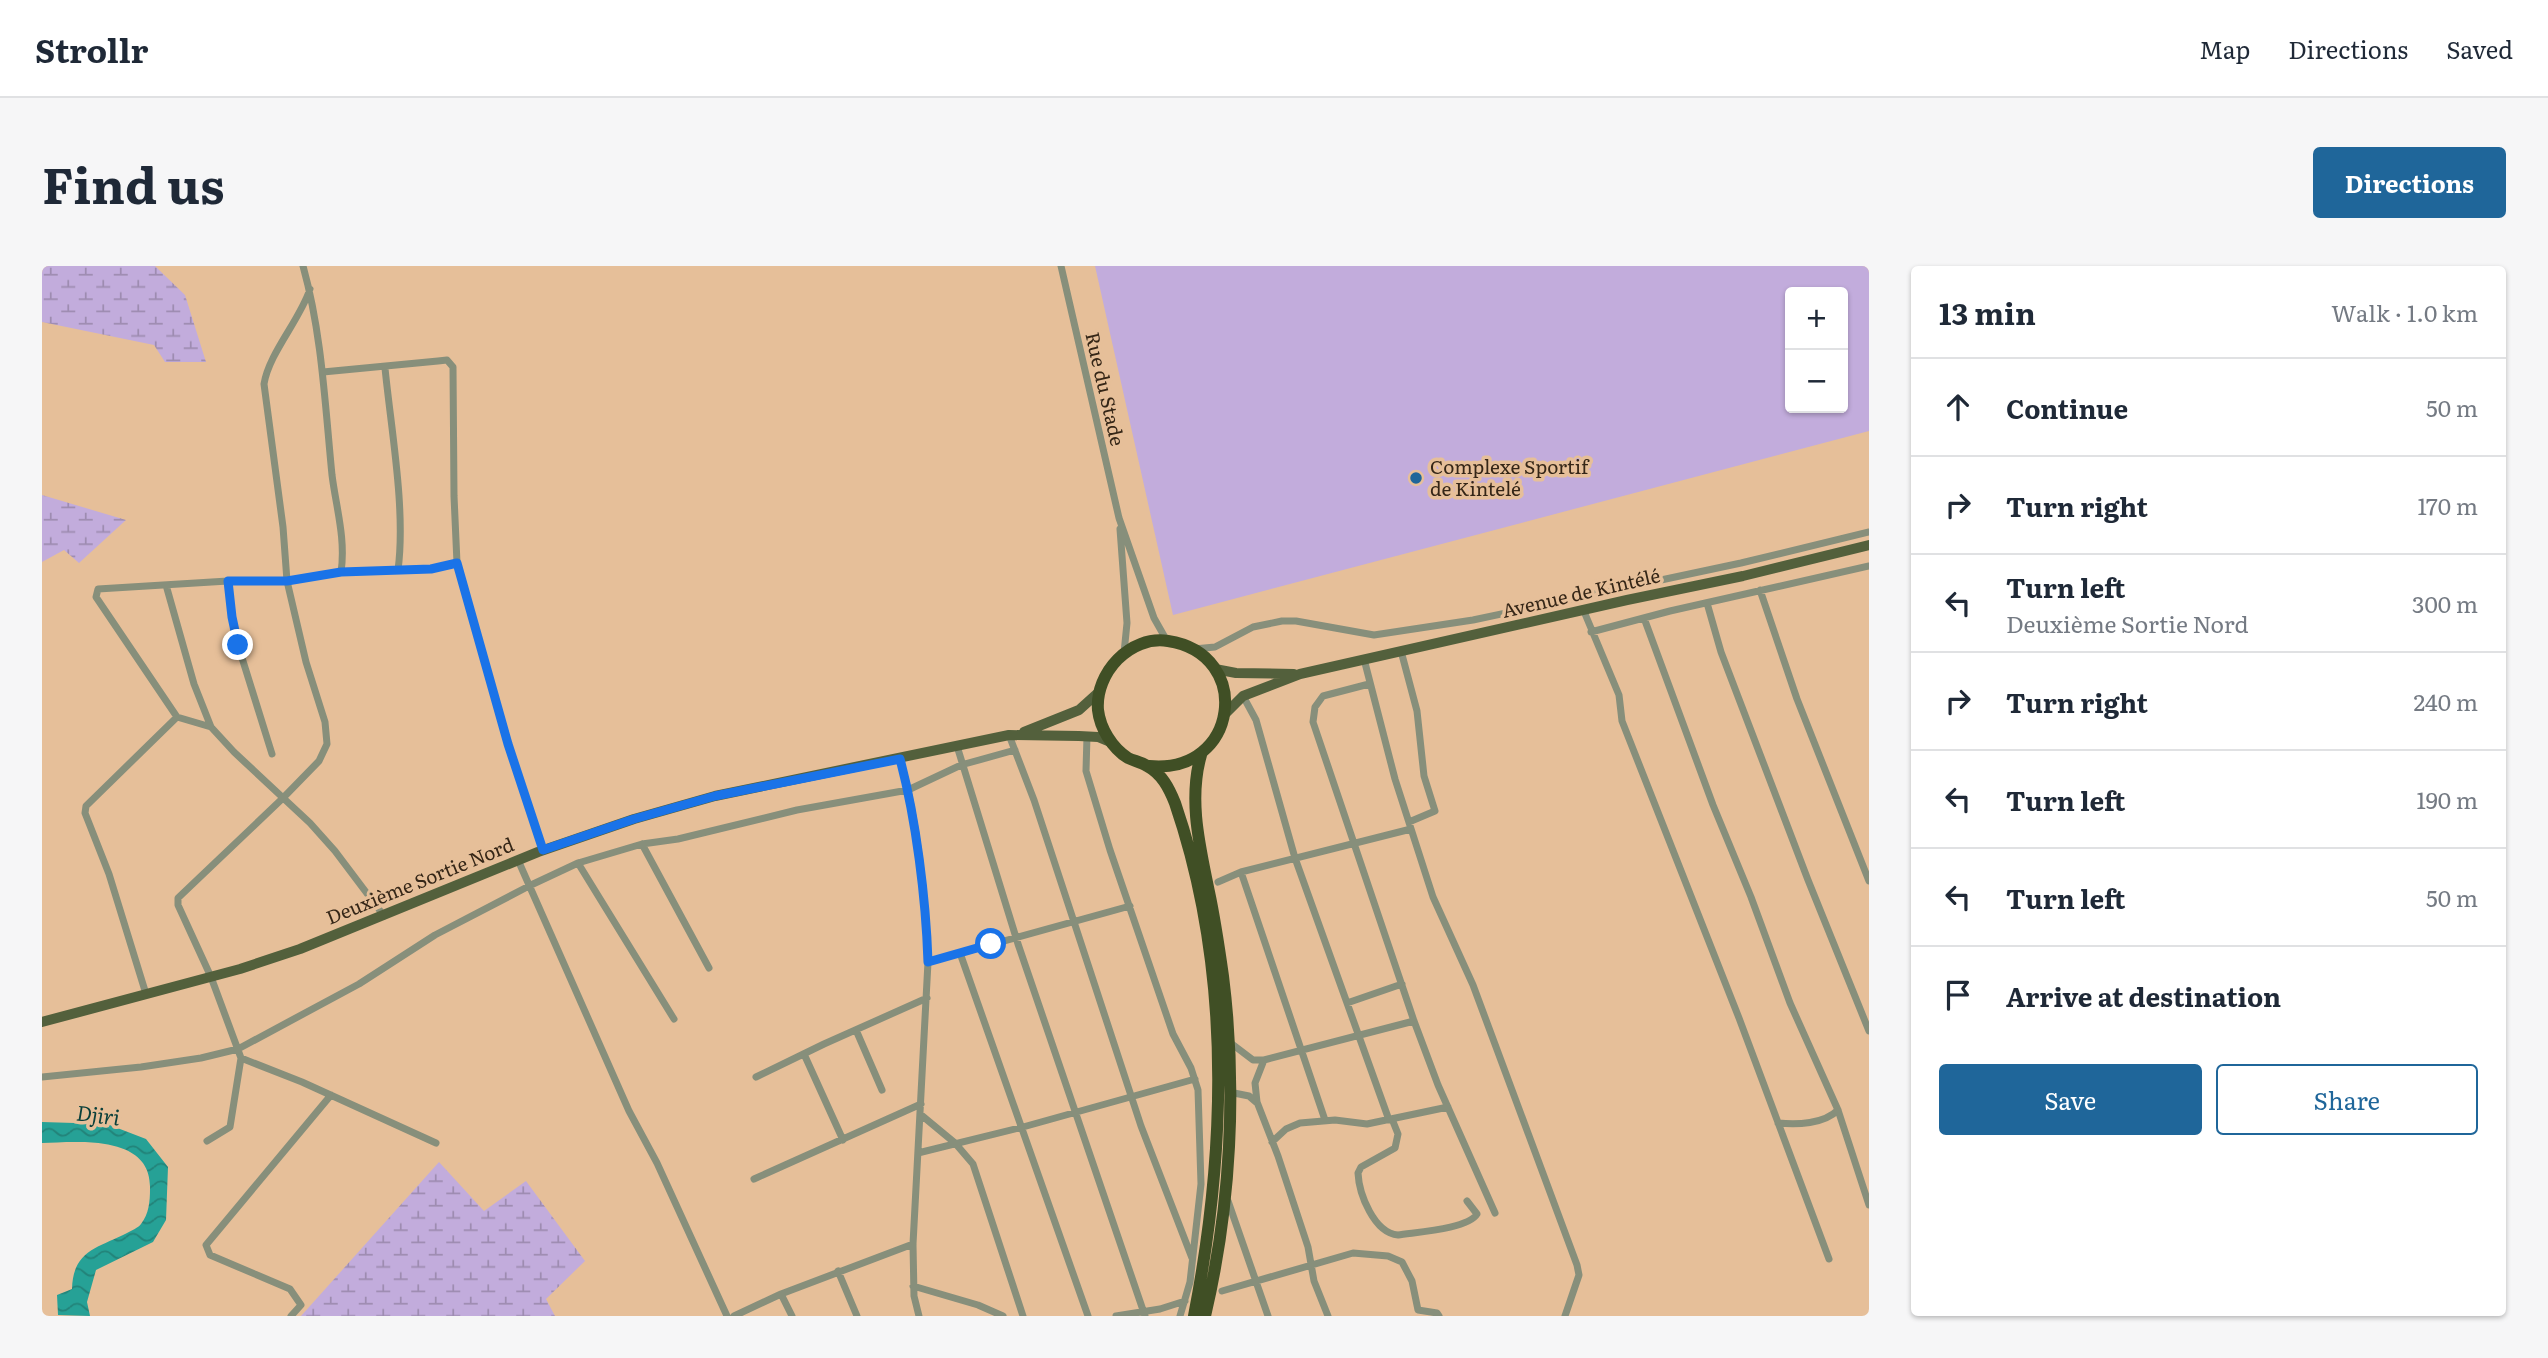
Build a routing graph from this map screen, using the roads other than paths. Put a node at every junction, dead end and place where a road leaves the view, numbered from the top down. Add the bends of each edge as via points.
1 (303, 266) edge
2 (1061, 266) edge
3 (310, 289) junction
4 (385, 368) junction
5 (323, 372) junction
6 (1119, 518) junction
7 (1869, 532) edge
8 (1869, 545) edge
9 (457, 563) junction
10 (1869, 566) edge
11 (398, 570) junction
12 (341, 572) junction
13 (228, 581) junction
14 (287, 581) junction
15 (166, 585) junction
16 (1760, 590) junction
17 (1707, 603) junction
18 (1583, 610) junction
19 (1644, 618) junction
20 (1591, 632) junction
21 (1167, 641) junction
22 (1194, 649) junction
23 (1401, 651) junction
24 (1124, 653) junction
25 (1364, 660) junction
26 (1215, 669) junction
27 (1300, 674) junction
28 (1369, 684) junction
29 (1099, 692) junction
30 (1243, 696) junction
31 (1225, 713) junction
32 (177, 716) junction
33 (211, 727) junction
34 (1013, 735) junction
35 (1087, 736) junction
36 (1110, 741) junction
37 (957, 746) junction
38 (1015, 750) junction
39 (272, 754) dead end
40 (1201, 755) junction
41 (900, 759) junction
42 (961, 765) junction
43 (1149, 766) junction
44 (908, 790) junction
45 (283, 798) junction
46 (1410, 826) junction
47 (642, 845) junction
48 (1354, 845) junction
49 (543, 850) junction
50 (1295, 858) junction
51 (518, 860) junction
52 (578, 863) junction
53 (1241, 873) junction
54 (1869, 881) edge
55 (1218, 882) dead end
56 (531, 885) junction
57 (1130, 906) junction
58 (384, 915) junction
59 (1073, 921) junction
60 (1016, 937) junction
61 (960, 953) junction
62 (928, 962) junction
63 (709, 968) dead end
64 (211, 977) junction
65 (1402, 984) junction
66 (146, 994) junction
67 (927, 998) junction
68 (1347, 1003) junction
69 (674, 1019) dead end
70 (42, 1021) edge
71 (1414, 1021) junction
72 (856, 1030) junction
73 (1869, 1031) edge
74 (1359, 1036) junction
75 (1228, 1041) junction
76 (238, 1049) junction
77 (1303, 1050) junction
78 (804, 1054) junction
79 (241, 1058) junction
80 (1264, 1060) junction
81 (42, 1077) edge
82 (757, 1077) dead end
83 (1195, 1079) junction
84 (882, 1090) dead end
85 (1229, 1092) junction
86 (331, 1095) junction
87 (1132, 1097) junction
88 (1257, 1102) junction
89 (921, 1104) junction
90 (1448, 1107) junction
91 (1838, 1110) junction
92 (1075, 1113) junction
93 (920, 1114) junction
94 (1390, 1119) junction
95 (1325, 1120) junction
96 (1779, 1123) junction
97 (1023, 1127) junction
98 (843, 1140) junction
99 (207, 1141) dead end
100 (1272, 1142) junction
101 (436, 1143) dead end
102 (955, 1143) junction
103 (918, 1153) junction
104 (754, 1179) dead end
105 (1226, 1194) junction
106 (1467, 1201) dead end
107 (1869, 1205) edge
108 (1494, 1213) dead end
109 (913, 1244) junction
110 (1192, 1258) junction
111 (1829, 1258) dead end
112 (1311, 1266) junction
113 (838, 1271) junction
114 (1256, 1282) junction
115 (913, 1286) junction
116 (1222, 1291) dead end
117 (781, 1294) junction
118 (1185, 1301) junction
119 (978, 1305) junction
120 (1144, 1314) edge
121 (291, 1316) edge
122 (727, 1316) edge
123 (734, 1316) edge
124 (792, 1316) edge
125 (857, 1316) edge
126 (919, 1316) edge
127 (980, 1316) edge
128 (1003, 1316) edge
129 (1023, 1316) edge
130 (1088, 1316) edge
131 (1116, 1316) edge
132 (1180, 1316) edge
133 (1194, 1316) edge
134 (1205, 1316) edge
135 (1268, 1316) edge
136 (1328, 1316) edge
137 (1439, 1316) edge
138 (1565, 1316) edge

1 - 3 street
2 - 6 street, Rue du Stade
3 - 5 street
3 - 14 street via 264,384
4 - 5 street
4 - 9 street via 447,360 453,366
4 - 11 street via 398,505
5 - 12 street via 344,551
6 - 21 street, Rue du Stade via 1154,618
6 - 24 street, Rue du Stade via 1127,624
7 - 22 street via 1447,624 1374,635 1282,621 1253,628 1214,647
8 - 18 main road, Avenue de Kintélé
9 - 11 street
9 - 49 street
10 - 16 street
11 - 12 street
12 - 14 street
13 - 14 street
13 - 15 street
13 - 39 street via 238,645
14 - 45 street via 327,736 324,754
15 - 32 street via 103,587 96,597
15 - 33 street via 197,695
16 - 17 street
16 - 54 street via 1797,699
17 - 19 street
17 - 73 street via 1721,652
18 - 20 street
18 - 23 main road, Avenue de Kintélé
19 - 20 street
19 - 91 street via 1790,1003
20 - 96 street via 1619,695 1622,721
21 - 22 highway
21 - 24 highway via 1138,645
22 - 26 highway
23 - 25 main road, Avenue de Kintélé
23 - 46 street via 1435,811
24 - 29 highway via 1104,677
25 - 27 main road, Avenue de Kintélé
25 - 28 street
26 - 27 main road, Avenue de Kintélé
26 - 31 highway via 1226,698
27 - 30 main road, Avenue de Kintélé
28 - 46 street
28 - 48 street via 1323,695 1313,722
29 - 34 main road, Deuxième Sortie Nord via 1079,710
29 - 36 highway via 1098,709
30 - 31 main road, Avenue de Kintélé
30 - 50 street via 1256,720
31 - 40 highway via 1221,729
32 - 33 street
32 - 66 street via 86,806 85,813
33 - 45 street
34 - 35 main road, Deuxième Sortie Nord
34 - 37 main road, Deuxième Sortie Nord
34 - 38 street
35 - 36 main road, Deuxième Sortie Nord
35 - 57 street via 1086,771
36 - 43 highway via 1127,757
37 - 41 main road, Deuxième Sortie Nord
37 - 42 street
38 - 42 street
38 - 59 street
40 - 43 highway via 1176,766
40 - 75 highway via 1195,780 1197,836 1217,939
41 - 44 street
41 - 49 main road, Deuxième Sortie Nord via 715,796
42 - 44 street
42 - 60 street
43 - 133 highway via 1168,786 1186,838 1206,928 1217,1010 1217,1162
44 - 47 street
44 - 62 street
45 - 58 street via 335,850
45 - 64 street via 178,898
46 - 48 street
46 - 138 street via 1433,897 1473,985 1577,1265
47 - 52 street
47 - 63 street
48 - 50 street
48 - 65 street
49 - 51 main road, Deuxième Sortie Nord
50 - 53 street
50 - 68 street
51 - 56 street
51 - 58 main road, Deuxième Sortie Nord
52 - 56 street
52 - 69 street
53 - 55 street
53 - 77 street
56 - 76 street
56 - 122 street via 629,1111
57 - 59 street
57 - 83 street via 1173,1034
58 - 64 main road, Deuxième Sortie Nord via 300,949
59 - 60 street
59 - 87 street
60 - 61 street
60 - 92 street
61 - 62 street
61 - 97 street
62 - 67 street
64 - 66 main road, Deuxième Sortie Nord
64 - 76 street
65 - 68 street
65 - 71 street
66 - 70 main road, Deuxième Sortie Nord
67 - 72 street
67 - 89 street
68 - 74 street
71 - 74 street
71 - 90 street
72 - 78 street
72 - 84 street
74 - 77 street
74 - 94 street
75 - 80 street via 1253,1060
75 - 85 highway
76 - 79 street
76 - 81 street via 141,1067
77 - 80 street
77 - 95 street
78 - 82 street
78 - 98 street
79 - 86 street
79 - 99 street via 230,1127
80 - 88 street via 1255,1083
83 - 87 street
83 - 110 street via 1202,1166
85 - 88 street
85 - 105 highway
86 - 101 street
86 - 121 street via 206,1245 210,1255 290,1289 301,1305
87 - 92 street
87 - 110 street
88 - 100 street
89 - 93 street
89 - 98 street
90 - 94 street
90 - 108 street
91 - 96 street via 1802,1124
91 - 107 street
92 - 97 street
92 - 120 street
93 - 102 street
93 - 103 street
94 - 95 street via 1361,1125
94 - 106 street via 1398,1134 1395,1149 1358,1173 1378,1226 1398,1235 1463,1224 1477,1214
95 - 100 street via 1293,1126
96 - 111 street
97 - 102 street
97 - 130 street
98 - 104 street
100 - 112 street
102 - 103 street
102 - 129 street via 972,1164
103 - 109 street
105 - 114 street
105 - 134 highway
109 - 113 street
109 - 115 street
110 - 118 street
112 - 114 street
112 - 136 street
112 - 137 street via 1353,1253 1396,1258 1412,1281 1419,1310
113 - 117 street
113 - 125 street
114 - 116 street
114 - 135 street
115 - 119 street
115 - 126 street
117 - 123 street
117 - 124 street
118 - 120 street
118 - 132 street
119 - 127 street
119 - 128 street
120 - 131 street

